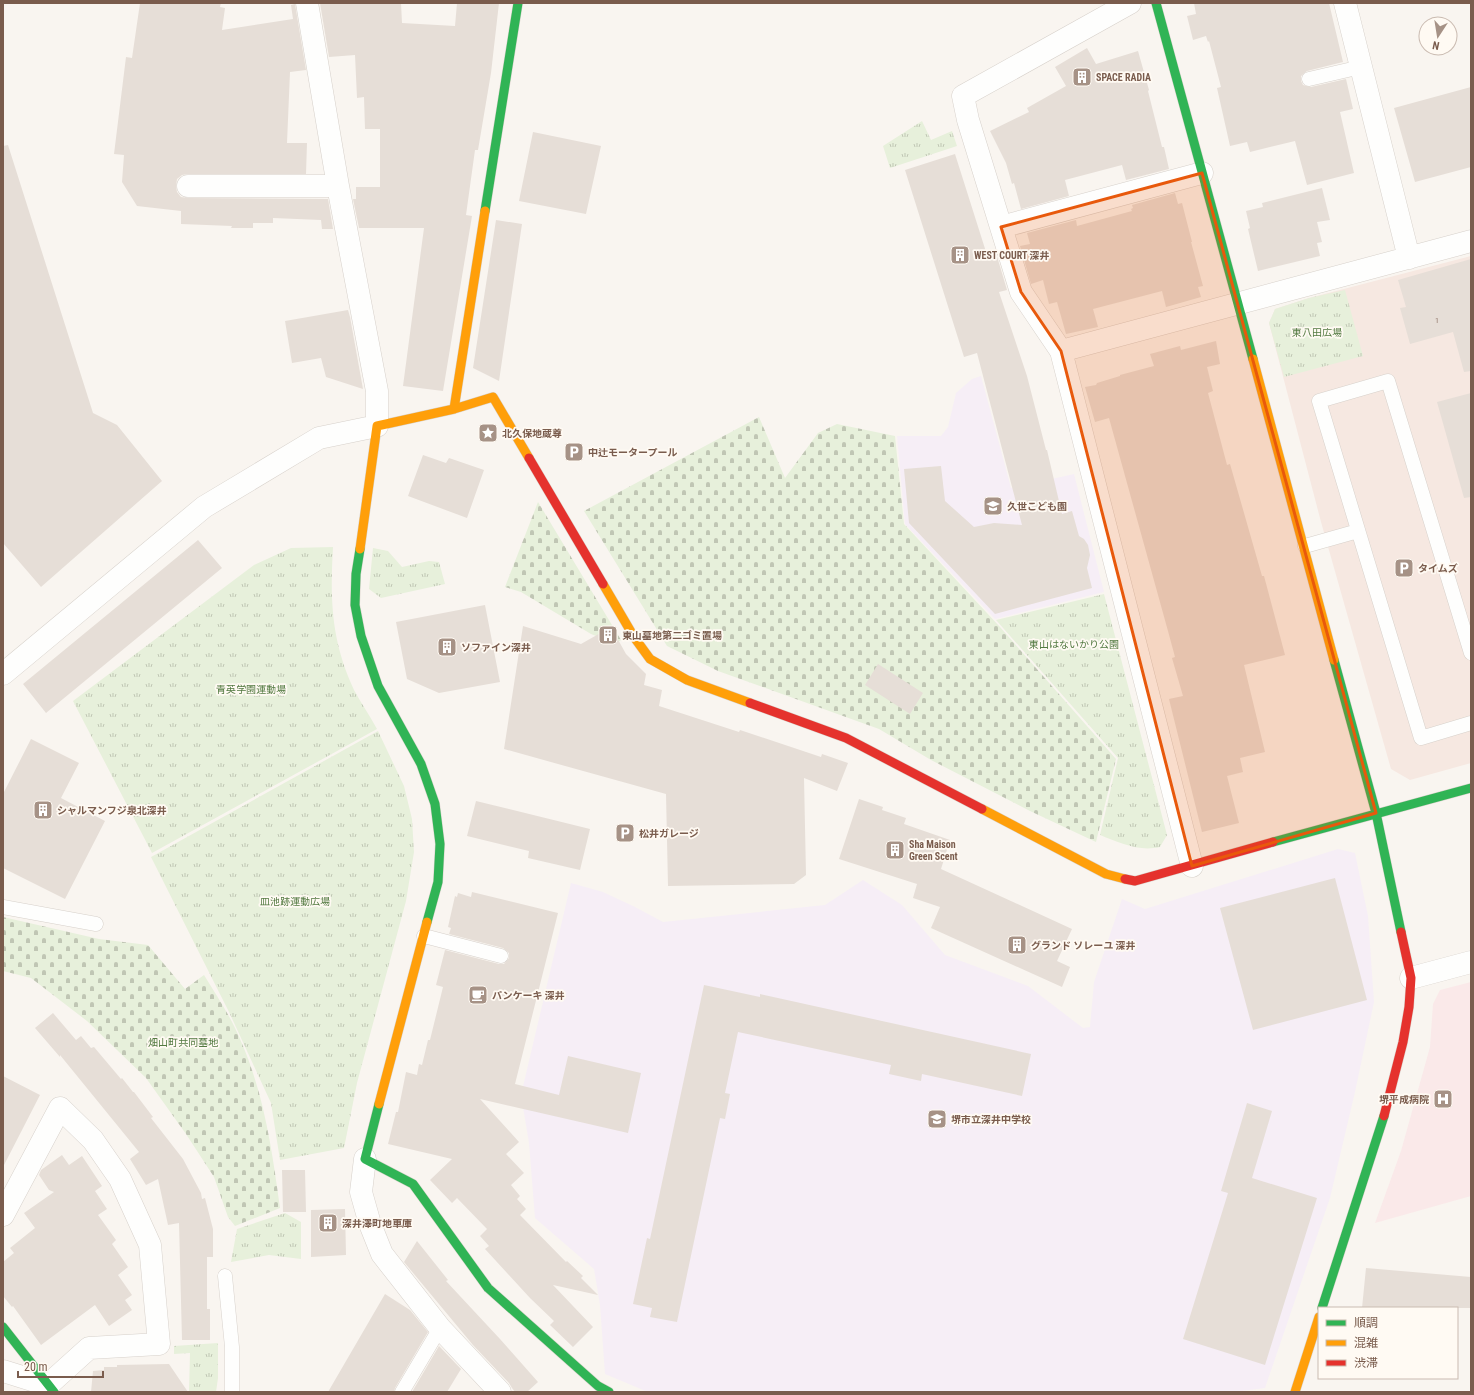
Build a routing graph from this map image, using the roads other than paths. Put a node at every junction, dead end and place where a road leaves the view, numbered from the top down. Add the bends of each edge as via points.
1 (307, 3) edge
2 (518, 3) edge
3 (1130, 3) edge
4 (1156, 3) edge
5 (1345, 3) edge
6 (1361, 67) junction
7 (1309, 79) dead end
8 (1202, 173) junction
9 (188, 186) dead end
10 (338, 186) junction
11 (1001, 227) junction
12 (1471, 241) edge
13 (1409, 258) junction
14 (1239, 304) junction
15 (1061, 351) junction
16 (454, 409) junction
17 (377, 426) junction
18 (1358, 531) junction
19 (1305, 546) junction
20 (1471, 653) edge
21 (3, 674) edge
22 (1471, 723) edge
23 (1471, 788) edge
24 (1376, 813) junction
25 (1192, 866) junction
26 (3, 907) edge
27 (96, 924) dead end
28 (424, 936) junction
29 (501, 956) dead end
30 (1471, 962) edge
31 (1411, 978) junction
32 (365, 1159) junction
33 (3, 1215) edge
34 (225, 1276) dead end
35 (1322, 1307) edge
36 (1318, 1320) edge
37 (3, 1327) edge
38 (440, 1328) junction
39 (3, 1371) edge
40 (51, 1389) edge
41 (232, 1392) edge
42 (402, 1392) edge
43 (500, 1392) edge
44 (609, 1392) edge
45 (1295, 1392) edge

1 - 10 street
2 - 16 street
3 - 11 street via 963,96
4 - 8 street
5 - 6 street
6 - 7 lane
6 - 13 street
8 - 11 street
8 - 14 street
9 - 10 street
10 - 17 street via 377,391
11 - 15 street via 1022,292
12 - 13 street
13 - 14 street
14 - 15 street
14 - 19 street
15 - 25 street
16 - 17 street
16 - 25 street via 493,396 630,630 650,658 687,680 846,738 1106,874 1135,881
17 - 21 street via 318,438 204,507
17 - 28 street via 356,574 355,605 361,636 378,686 422,764 435,804 440,844 438,882
18 - 19 lane
18 - 20 lane via 1319,401 1388,381
18 - 22 lane via 1422,738
19 - 24 street
23 - 24 street
24 - 25 street
24 - 31 street
26 - 27 lane
28 - 29 lane
28 - 32 street
30 - 31 street
31 - 35 street via 1403,1042 1384,1115
32 - 38 street via 362,1192 370,1224 382,1254
32 - 44 street via 413,1184 488,1288 598,1386
33 - 40 street via 60,1108 93,1140 120,1179 150,1245 159,1344 89,1348
34 - 41 lane via 232,1347
36 - 45 street
37 - 40 street
38 - 42 lane
38 - 43 street
39 - 40 street

